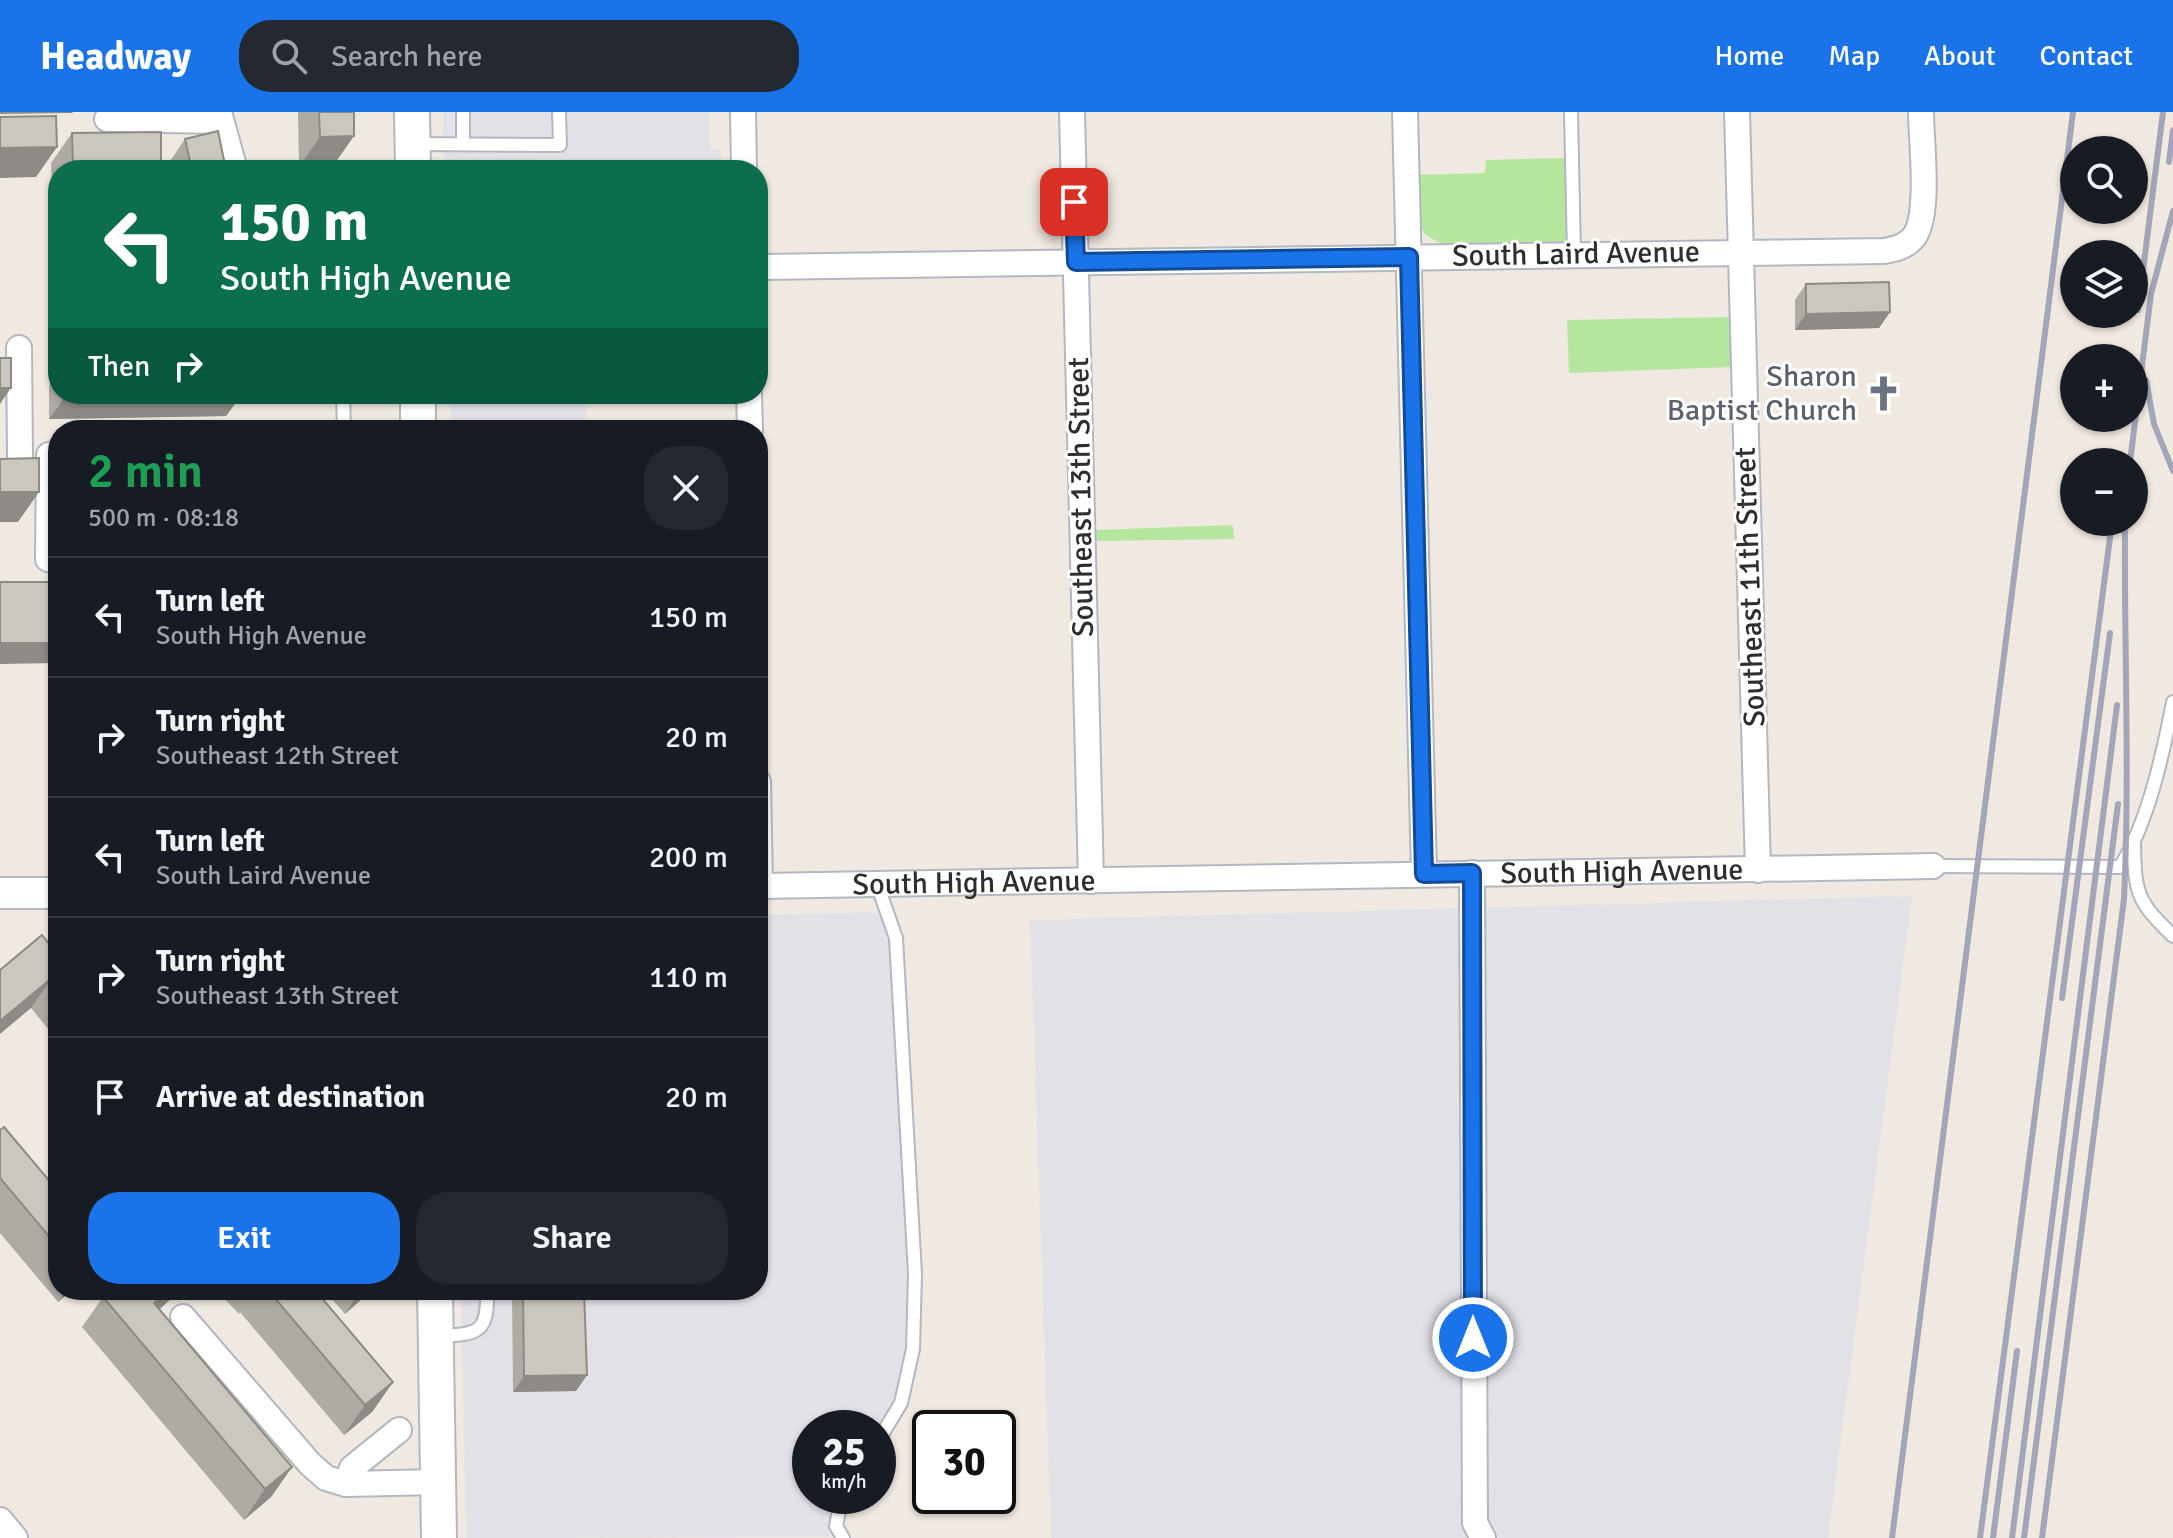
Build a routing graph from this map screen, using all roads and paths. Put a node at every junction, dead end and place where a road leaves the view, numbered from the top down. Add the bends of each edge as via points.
1 (463, 112) edge
2 (559, 112) edge
3 (743, 112) edge
4 (1072, 112) edge
5 (1405, 112) edge
6 (1571, 112) edge
7 (1737, 112) edge
8 (1921, 112) edge
9 (220, 116) edge
10 (107, 119) dead end
11 (413, 142) edge
12 (463, 144) junction
13 (232, 160) edge
14 (744, 160) edge
15 (1740, 252) junction
16 (1574, 254) junction
17 (1409, 257) junction
18 (1076, 262) junction
19 (768, 267) edge
20 (19, 348) dead end
21 (10, 455) edge
22 (48, 455) edge
23 (2173, 702) edge
24 (2134, 845) junction
25 (1933, 866) joint
26 (1758, 870) junction
27 (1472, 873) junction
28 (1424, 874) junction
29 (1091, 881) junction
30 (877, 884) junction
31 (768, 886) edge
32 (0, 893) edge
33 (48, 893) edge
34 (2173, 936) edge
35 (435, 1300) edge
36 (487, 1300) edge
37 (183, 1317) dead end
38 (436, 1336) junction
39 (896, 1411) edge
40 (399, 1430) dead end
41 (438, 1482) junction
42 (346, 1484) junction
43 (838, 1514) edge
44 (0, 1520) edge
45 (15, 1538) edge
46 (439, 1538) edge
47 (843, 1538) edge
48 (1483, 1538) edge

1 - 12 lane
2 - 12 lane via 560,145
3 - 14 street
4 - 18 street, Southeast 13th Street
5 - 17 street
6 - 16 lane
7 - 15 street, Southeast 11th Street
8 - 15 street, South Laird Avenue via 1923,201 1912,240 1884,251
9 - 10 street
9 - 13 street
11 - 12 lane
15 - 16 street, South Laird Avenue
15 - 26 street, Southeast 11th Street
16 - 17 street, South Laird Avenue
17 - 18 street, South Laird Avenue
17 - 28 street
18 - 19 street, South Laird Avenue
18 - 29 street, Southeast 13th Street
20 - 21 street
21 - 22 street
23 - 24 lane
24 - 25 lane, South High Avenue via 2120,867
24 - 34 lane via 2135,888 2152,916
25 - 26 street, South High Avenue
26 - 27 street, South High Avenue
27 - 28 street, South High Avenue
27 - 48 street via 1475,1523
28 - 29 street, South High Avenue
29 - 30 street, South High Avenue
30 - 31 street, South High Avenue
30 - 39 lane via 896,938 915,1274 913,1349
32 - 33 street
35 - 38 main road
36 - 38 lane via 485,1324 477,1331
37 - 42 street via 310,1464 326,1478
38 - 41 main road
40 - 42 street via 352,1468
41 - 42 street
41 - 46 main road
43 - 47 lane via 836,1526
44 - 45 street

